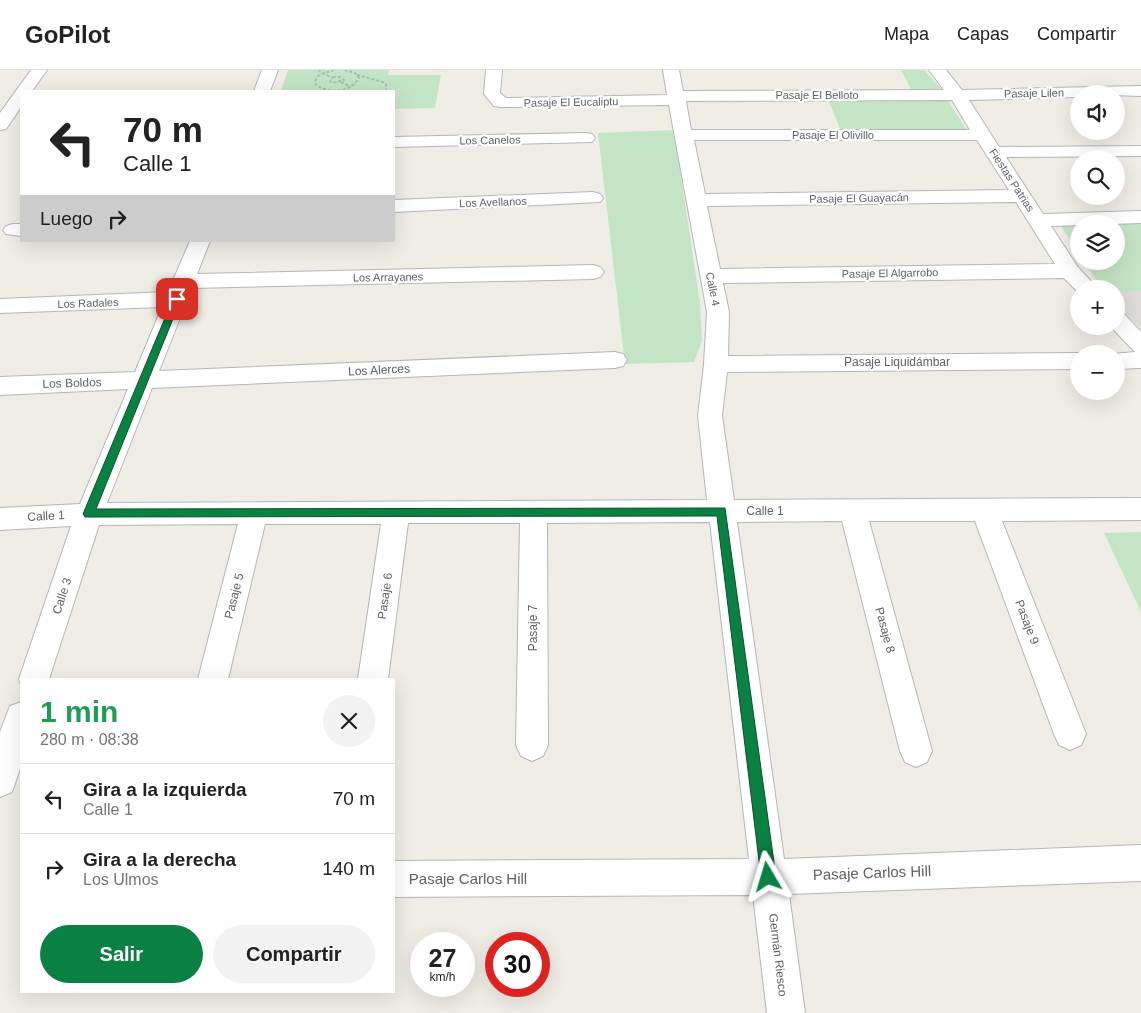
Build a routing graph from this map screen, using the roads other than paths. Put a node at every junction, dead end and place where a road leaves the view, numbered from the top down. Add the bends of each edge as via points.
1 (39, 70) edge
2 (270, 70) edge
3 (494, 70) edge
4 (671, 70) edge
5 (937, 70) edge
6 (25, 90) edge
7 (262, 90) edge
8 (1141, 91) edge
9 (958, 95) junction
10 (20, 96) edge
11 (676, 98) junction
12 (0, 124) edge
13 (983, 135) junction
14 (683, 136) junction
15 (586, 138) dead end
16 (395, 142) edge
17 (1141, 151) edge
18 (994, 152) junction
19 (1022, 196) junction
20 (593, 198) dead end
21 (696, 200) junction
22 (395, 206) edge
23 (1141, 217) edge
24 (1038, 220) junction
25 (200, 242) edge
26 (1070, 271) junction
27 (593, 272) dead end
28 (711, 276) junction
29 (1078, 280) edge
30 (180, 290) junction
31 (0, 306) edge
32 (1125, 329) edge
33 (1141, 346) edge
34 (615, 360) dead end
35 (1141, 360) edge
36 (1070, 361) edge
37 (1125, 361) edge
38 (716, 364) junction
39 (143, 381) junction
40 (0, 386) edge
41 (1141, 509) edge
42 (853, 510) junction
43 (984, 510) junction
44 (722, 511) junction
45 (534, 512) junction
46 (254, 513) junction
47 (396, 513) junction
48 (89, 514) junction
49 (0, 519) edge
50 (34, 678) edge
51 (213, 678) edge
52 (373, 678) edge
53 (20, 720) edge
54 (1070, 734) dead end
55 (532, 745) dead end
56 (916, 751) dead end
57 (0, 780) edge
58 (1141, 863) edge
59 (768, 877) junction
60 (395, 879) edge
61 (786, 1013) edge

1 - 6 street
2 - 7 street
3 - 11 street, Pasaje El Eucaliptu via 492,94 506,103
4 - 11 street, Calle 4
5 - 9 street, Fiestas Patrias
8 - 9 street, Pasaje Lilen
9 - 11 street, Pasaje El Belloto
9 - 13 street, Fiestas Patrias
10 - 12 street
11 - 14 street, Calle 4
13 - 14 street, Pasaje El Olivillo
13 - 18 street, Fiestas Patrias
14 - 21 street, Calle 4
15 - 16 street, Los Canelos
17 - 18 street
18 - 19 street, Fiestas Patrias
19 - 21 street, Pasaje El Guayacán
19 - 24 street, Fiestas Patrias
20 - 22 street, Los Avellanos
21 - 28 street, Calle 4
23 - 24 street
24 - 26 street, Fiestas Patrias
25 - 30 street, Calle 3
26 - 28 street, Pasaje El Algarrobo
26 - 29 street, Fiestas Patrias
27 - 30 street, Los Arrayanes
28 - 38 street, Calle 4 via 718,312
30 - 31 street, Los Radales
30 - 39 street, Calle 3
32 - 33 street
34 - 39 street, Los Alerces
35 - 37 street
36 - 38 street, Pasaje Liquidámbar
38 - 44 street, Calle 4 via 710,416
39 - 40 street, Los Boldos
39 - 48 street, Calle 3
41 - 43 street, Calle 1
42 - 43 street, Calle 1
42 - 44 street, Calle 1
42 - 56 street, Pasaje 8
43 - 54 street, Pasaje 9
44 - 45 street, Calle 1
44 - 59 street, Germán Riesco
45 - 47 street, Calle 1
45 - 55 street, Pasaje 7
46 - 47 street, Calle 1
46 - 48 street, Calle 1
46 - 51 street, Pasaje 5
47 - 52 street, Pasaje 6
48 - 49 street, Calle 1
48 - 50 street, Calle 3
53 - 57 street
58 - 59 street, Pasaje Carlos Hill
59 - 60 street, Pasaje Carlos Hill
59 - 61 street, Germán Riesco

